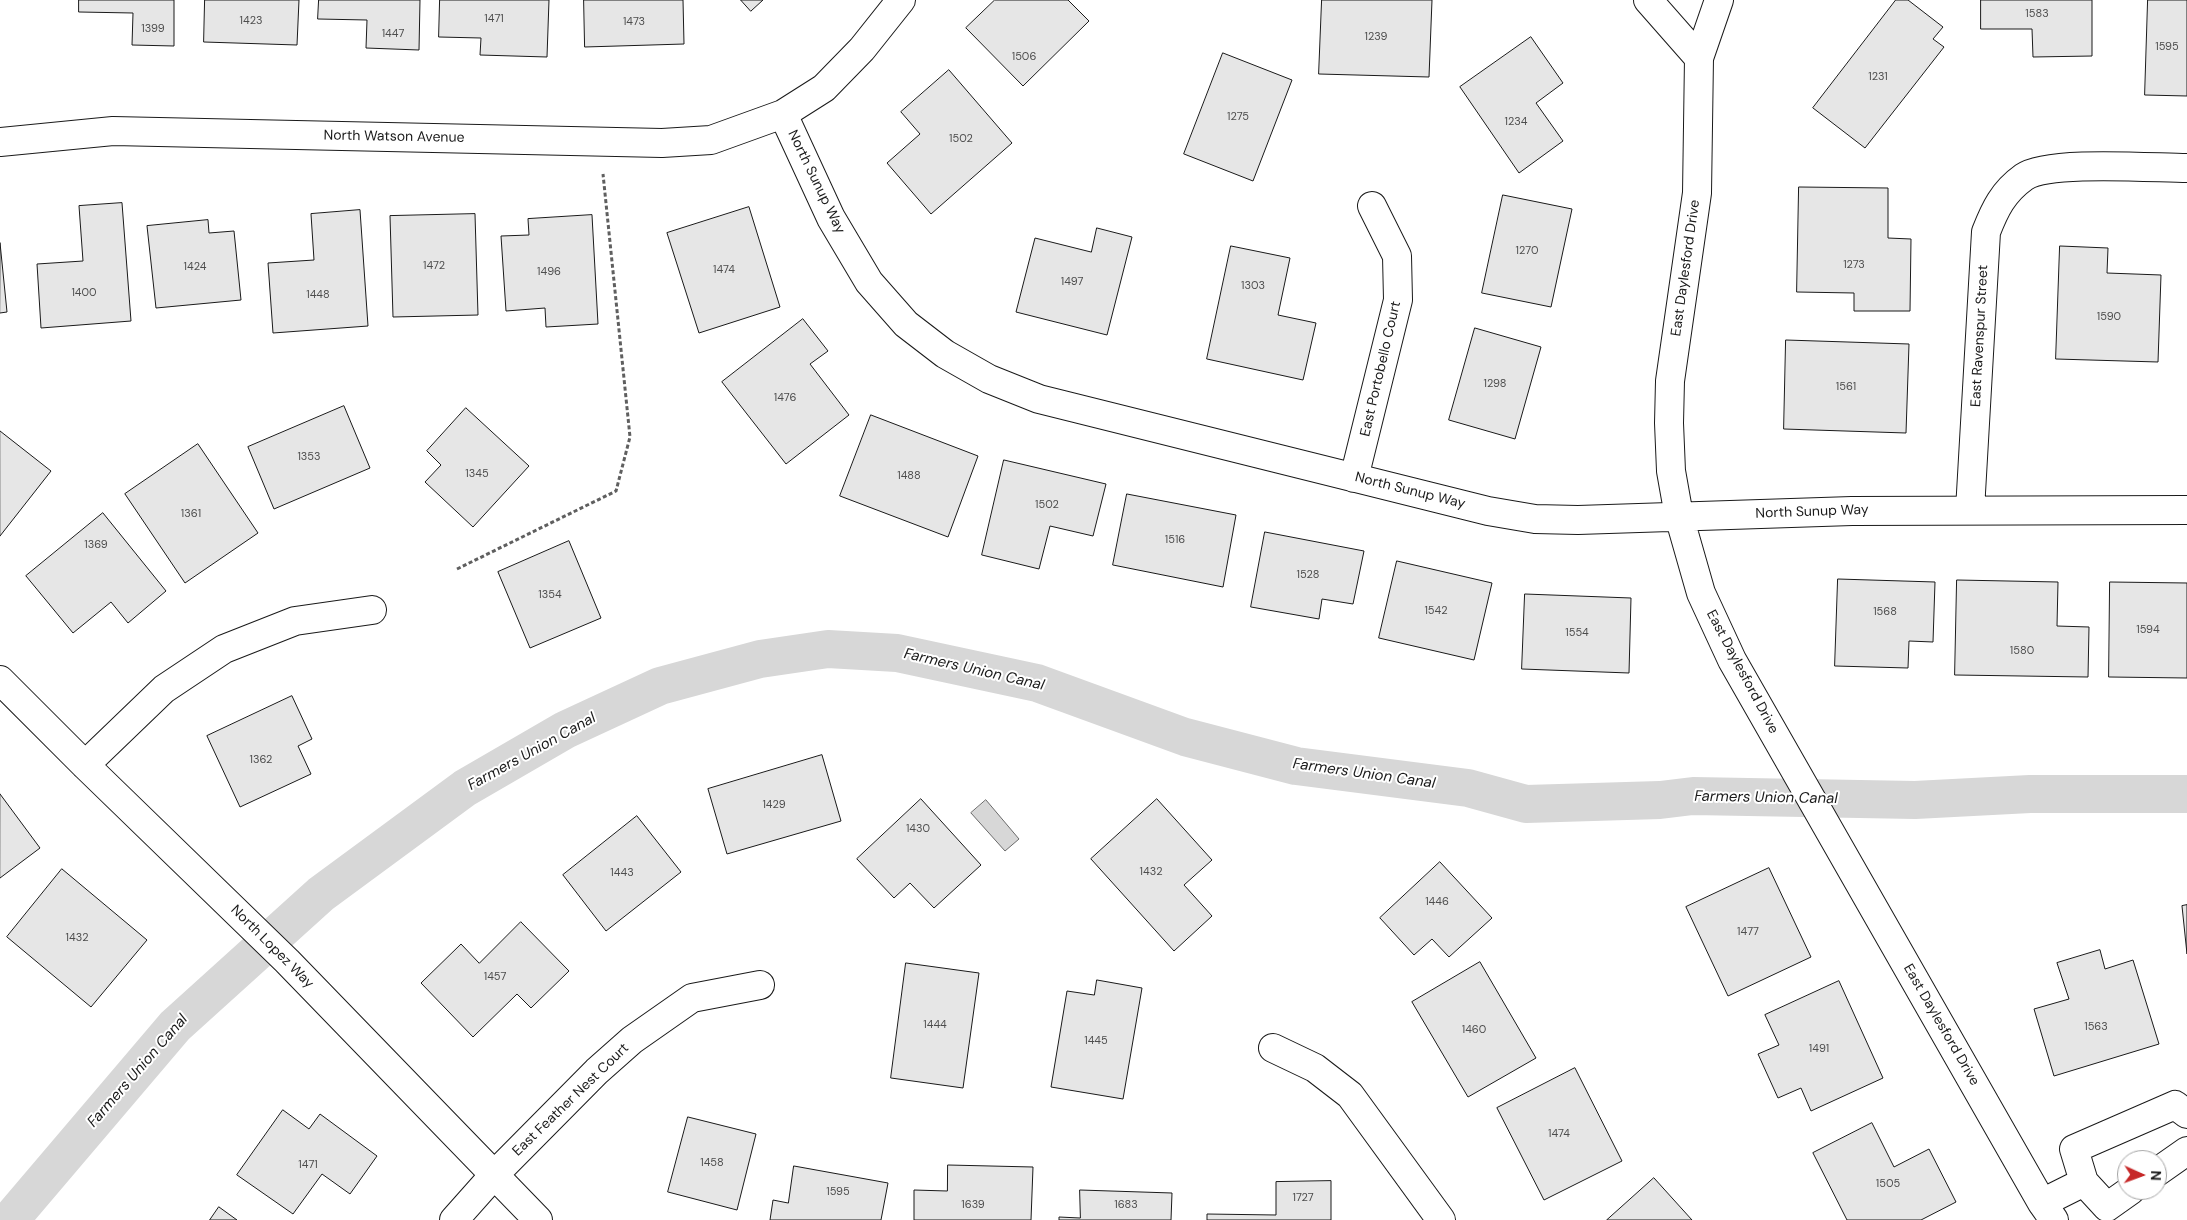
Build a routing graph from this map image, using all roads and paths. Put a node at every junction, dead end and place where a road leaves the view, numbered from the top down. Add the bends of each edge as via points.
1 (901, 0) edge
2 (1648, 0) edge
3 (1719, 0) edge
4 (1699, 58) junction
5 (784, 114) junction
6 (0, 142) edge
7 (2187, 168) edge
8 (603, 173) dead end
9 (1372, 206) dead end
10 (1354, 478) junction
11 (1970, 510) junction
12 (2187, 510) edge
13 (1679, 516) junction
14 (458, 569) dead end
15 (372, 610) dead end
16 (0, 680) edge
17 (85, 766) junction
18 (760, 985) dead end
19 (1273, 1048) dead end
20 (2187, 1114) edge
21 (2187, 1151) edge
22 (2167, 1165) edge
23 (494, 1175) junction
24 (2084, 1182) junction
25 (2117, 1200) edge
26 (2048, 1211) edge
27 (454, 1220) edge
28 (538, 1220) edge
29 (1441, 1220) edge

1 - 5 street, North Watson Avenue via 862,49 824,88
2 - 4 street
3 - 4 street, East Daylesford Drive
4 - 13 street, East Daylesford Drive via 1697,193 1670,381 1671,471
5 - 6 street, North Watson Avenue via 711,140 662,143 112,131
5 - 10 street, North Sunup Way via 830,218 869,282 906,324 945,354 989,380 1039,399
7 - 11 street, East Ravenspur Street via 2058,167 2026,176 1998,202 1986,232
8 - 14 path via 630,437 616,491
9 - 10 street, East Portobello Court via 1397,256 1398,300
10 - 13 street, North Sunup Way via 1488,511 1535,519
11 - 12 street, North Sunup Way
11 - 13 street, North Sunup Way
13 - 26 street, East Daylesford Drive via 1701,593 1732,660
15 - 17 street via 295,621 224,649 164,689
16 - 17 street, North Lopez Way
17 - 23 street, North Lopez Way via 288,961
18 - 23 street, East Feather Nest Court via 692,998 632,1040
19 - 29 street via 1315,1068 1350,1095
20 - 24 street via 2175,1106 2074,1149
21 - 22 street
23 - 27 street, East Feather Nest Court
23 - 28 street, North Lopez Way
24 - 25 street via 2106,1207
24 - 26 street

